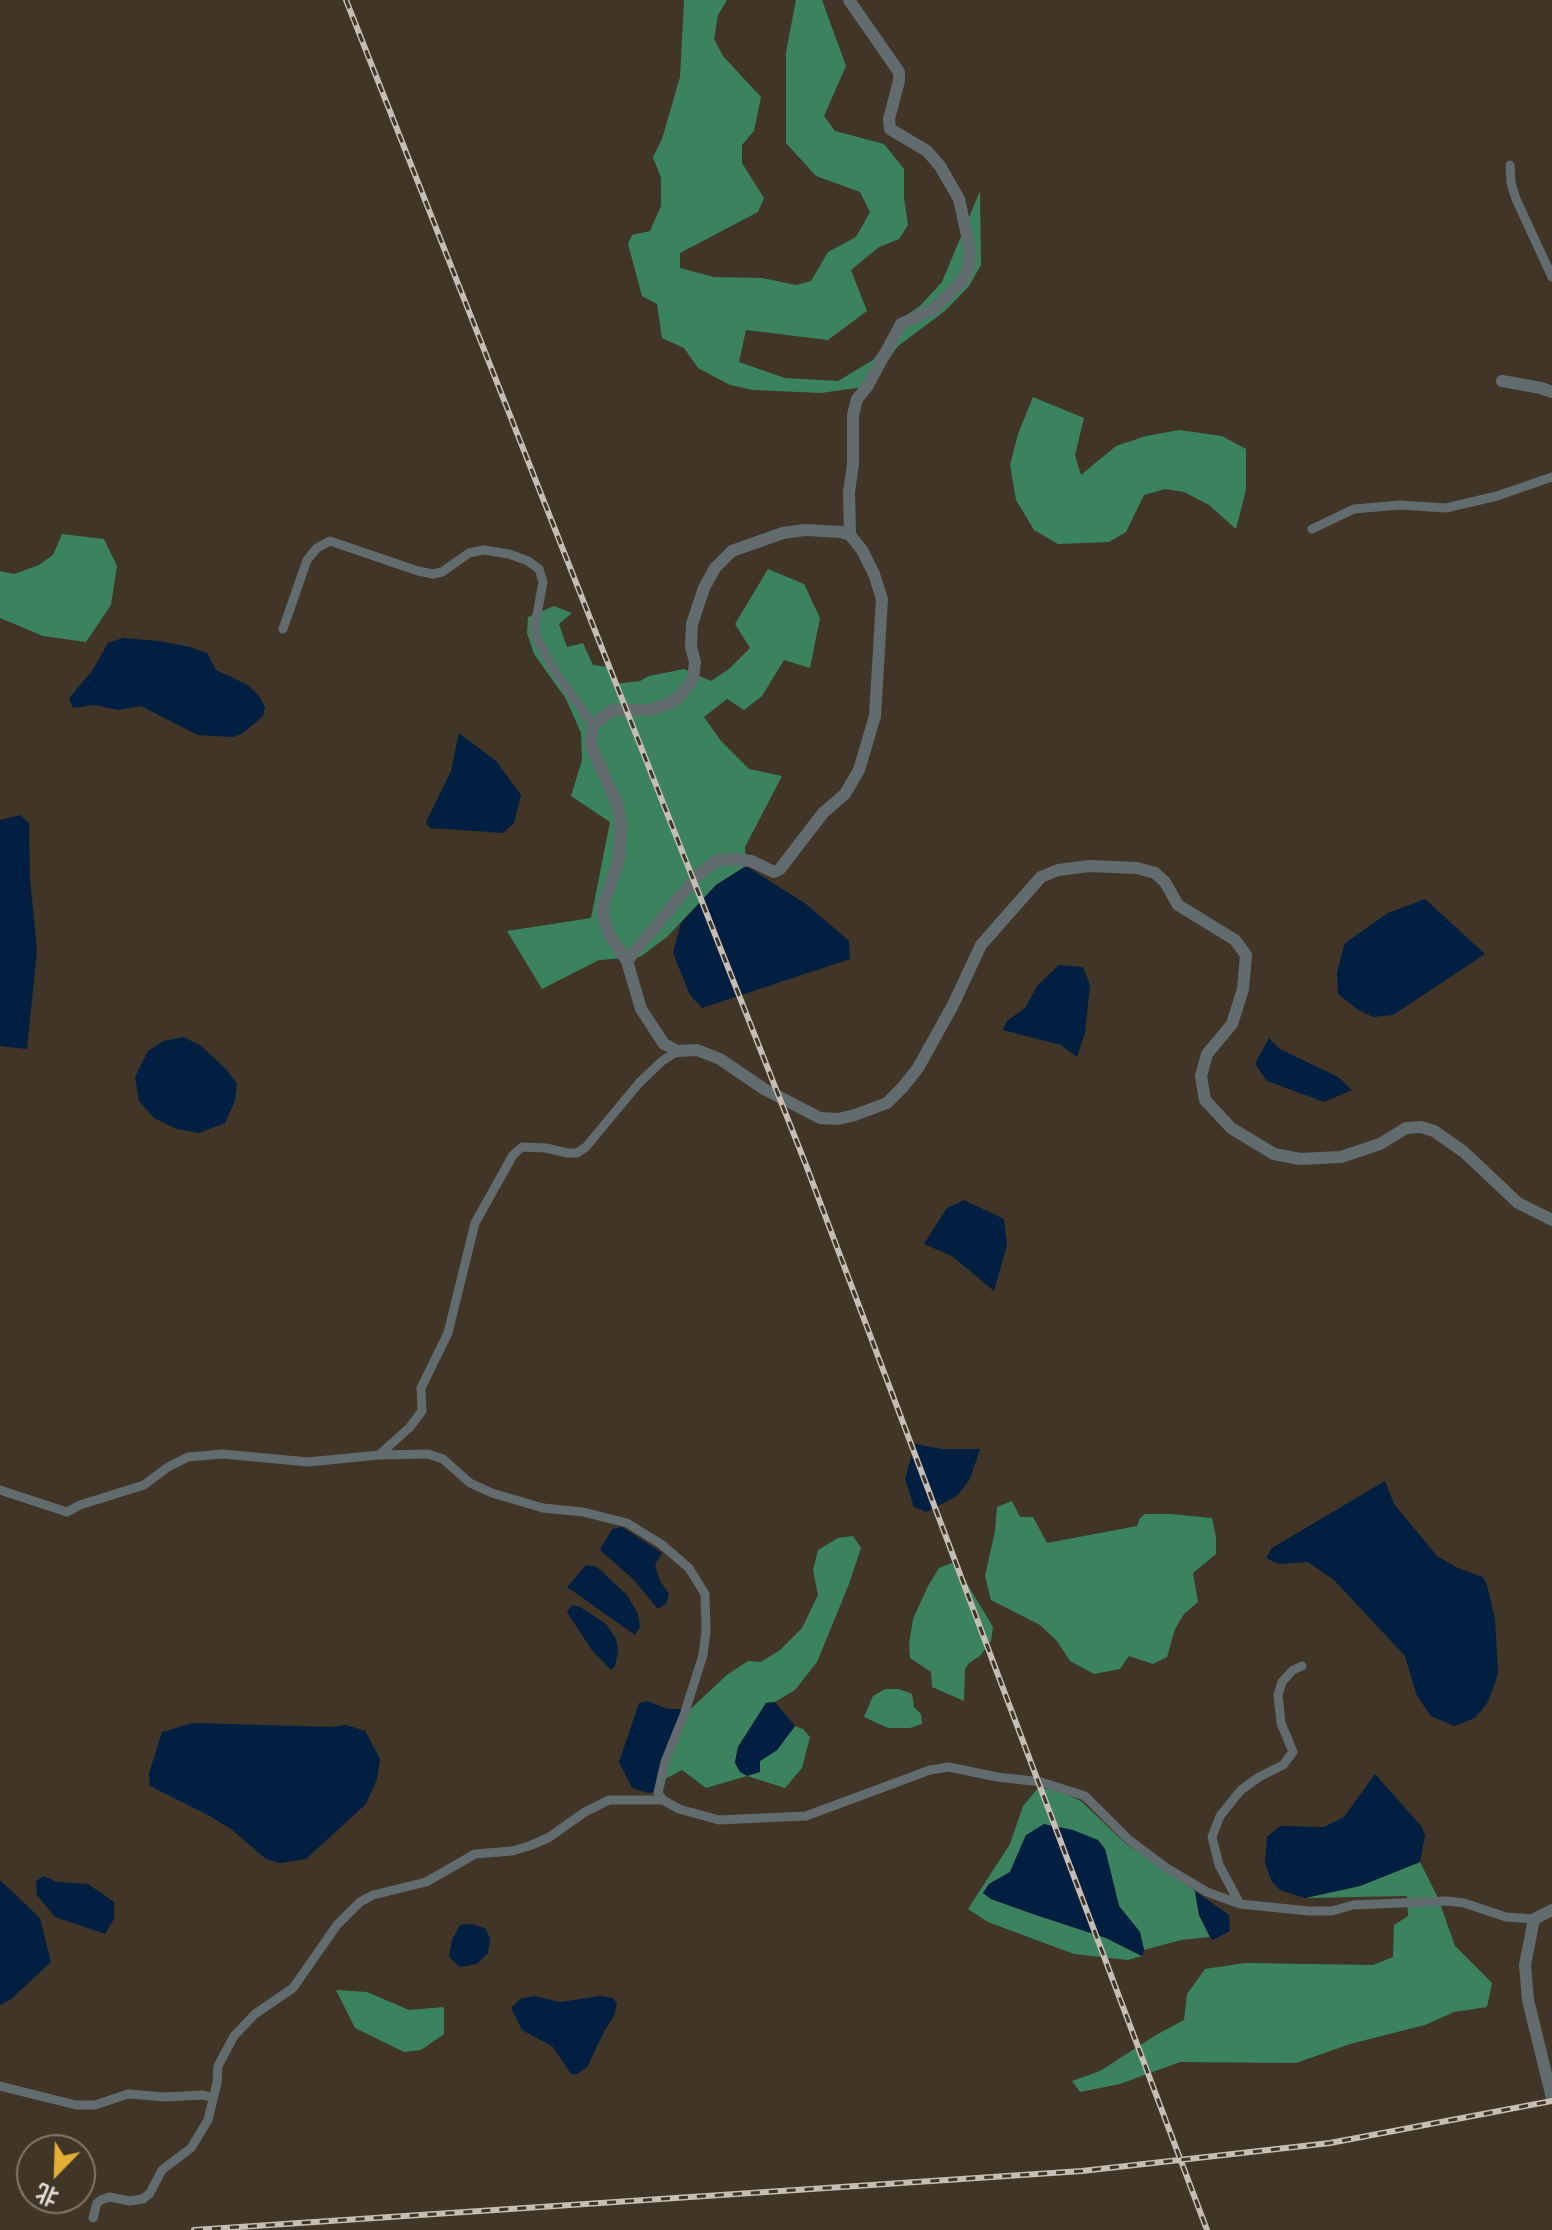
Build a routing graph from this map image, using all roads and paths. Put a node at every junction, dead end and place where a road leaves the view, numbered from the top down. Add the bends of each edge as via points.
1 (849, 0) edge
2 (1510, 165) dead end
3 (1552, 277) edge
4 (1502, 381) dead end
5 (1552, 392) edge
6 (1552, 477) edge
7 (1312, 529) dead end
8 (850, 535) junction
9 (283, 629) dead end
10 (593, 725) junction
11 (627, 961) junction
12 (678, 1051) junction
13 (1552, 1220) edge
14 (379, 1455) junction
15 (0, 1490) edge
16 (1302, 1666) dead end
17 (663, 1800) junction
18 (1240, 1904) junction
19 (1552, 1910) edge
20 (1534, 1919) junction
21 (0, 2086) edge
22 (213, 2098) junction
23 (1552, 2098) edge
24 (93, 2218) dead end

1 - 8 street via 899,72 890,129 927,151 940,166 959,199 970,249 963,280 934,309 901,324 857,399
2 - 3 street via 1516,199
4 - 5 street
6 - 7 street via 1446,508 1354,509
8 - 10 street via 805,530 732,551 704,588 692,624 693,679 682,694 650,710 612,710
8 - 11 street via 874,574 882,599 875,716 859,770 845,794 823,813 780,869 774,872 751,861 716,861 696,877
9 - 10 street via 307,560 330,541 433,574 469,553 509,554 539,569 543,582 536,637
10 - 11 street via 591,745 621,825 619,859 603,906 604,919
11 - 12 street via 641,1009 664,1044
12 - 13 street via 697,1050 720,1059 820,1118 838,1119 887,1103 918,1068 981,945 1041,877 1089,866 1137,868 1155,873 1178,905 1235,940 1246,955 1232,1024 1207,1054 1201,1076 1205,1100 1231,1128 1274,1154 1300,1159 1341,1157 1380,1144 1406,1128 1421,1127 1464,1152 1518,1203
12 - 14 street via 639,1083 577,1153 522,1147 513,1155 475,1223 448,1333 421,1388 422,1411
14 - 15 street via 308,1462 223,1454 188,1457 144,1485 67,1512
14 - 17 street via 428,1454 492,1493 627,1523 689,1568 705,1594 703,1655 659,1782
16 - 18 street via 1282,1682 1278,1695 1281,1723 1293,1752 1283,1765 1241,1790 1220,1816 1212,1837 1219,1865
17 - 18 street via 719,1820 806,1816 949,1767 1041,1782 1085,1796 1168,1869
17 - 22 street via 609,1800 529,1846 475,1854 426,1882 360,1902 337,1925 293,1988 234,2036 218,2066
18 - 20 street via 1332,1911 1353,1905 1448,1901
19 - 20 street
20 - 23 street via 1525,1965 1527,1988
21 - 22 street via 76,2105 128,2094
22 - 24 street via 208,2120 191,2148 162,2170 150,2193 130,2201 101,2200

